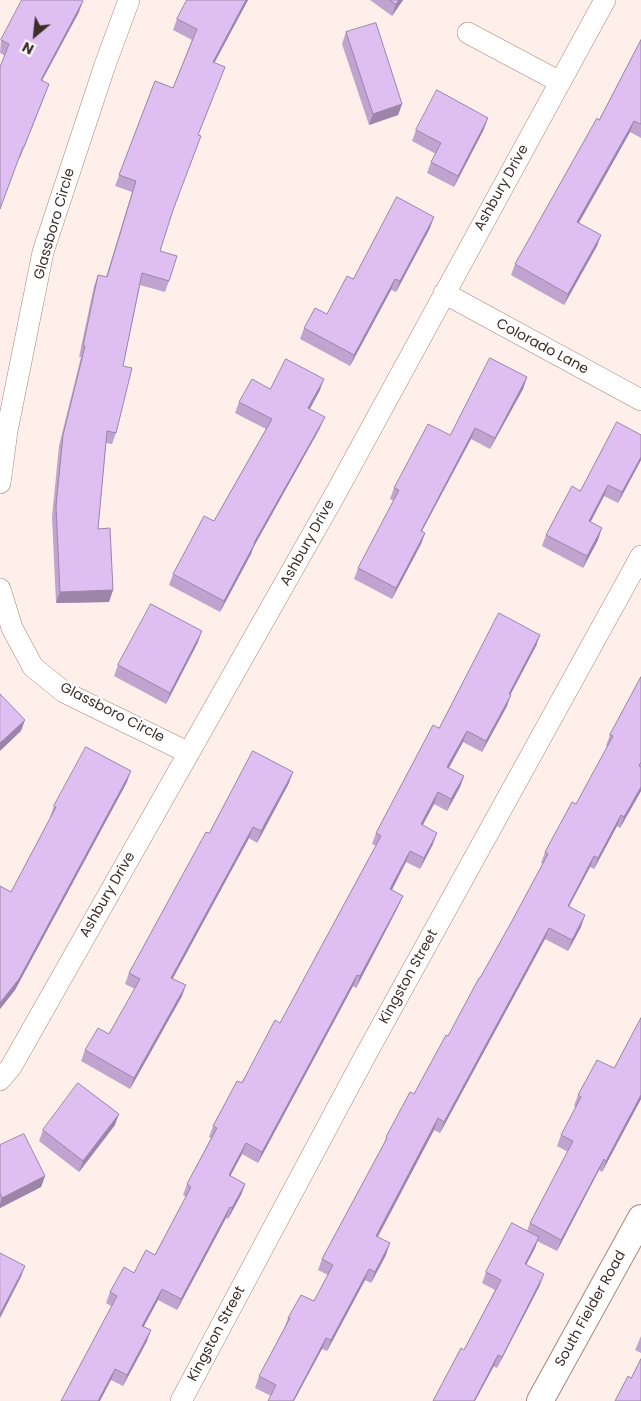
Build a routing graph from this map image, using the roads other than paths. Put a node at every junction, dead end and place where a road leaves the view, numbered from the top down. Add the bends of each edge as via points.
1 (129, 0) edge
2 (605, 0) edge
3 (468, 33) dead end
4 (560, 82) junction
5 (444, 293) junction
6 (641, 400) edge
7 (0, 484) edge
8 (641, 556) edge
9 (0, 589) edge
10 (189, 753) junction
11 (0, 1080) edge
12 (641, 1218) edge
13 (181, 1401) edge
14 (540, 1401) edge

1 - 7 street, Glassboro Circle via 43,252 7,431
2 - 4 street, Ashbury Drive
3 - 4 street
4 - 5 street, Ashbury Drive
5 - 6 street, Colorado Lane
5 - 10 street, Ashbury Drive
8 - 13 street, Kingston Street via 364,1058
9 - 10 street, Glassboro Circle via 12,628 33,667 64,692
10 - 11 street, Ashbury Drive via 11,1067
12 - 14 street, South Fielder Road

